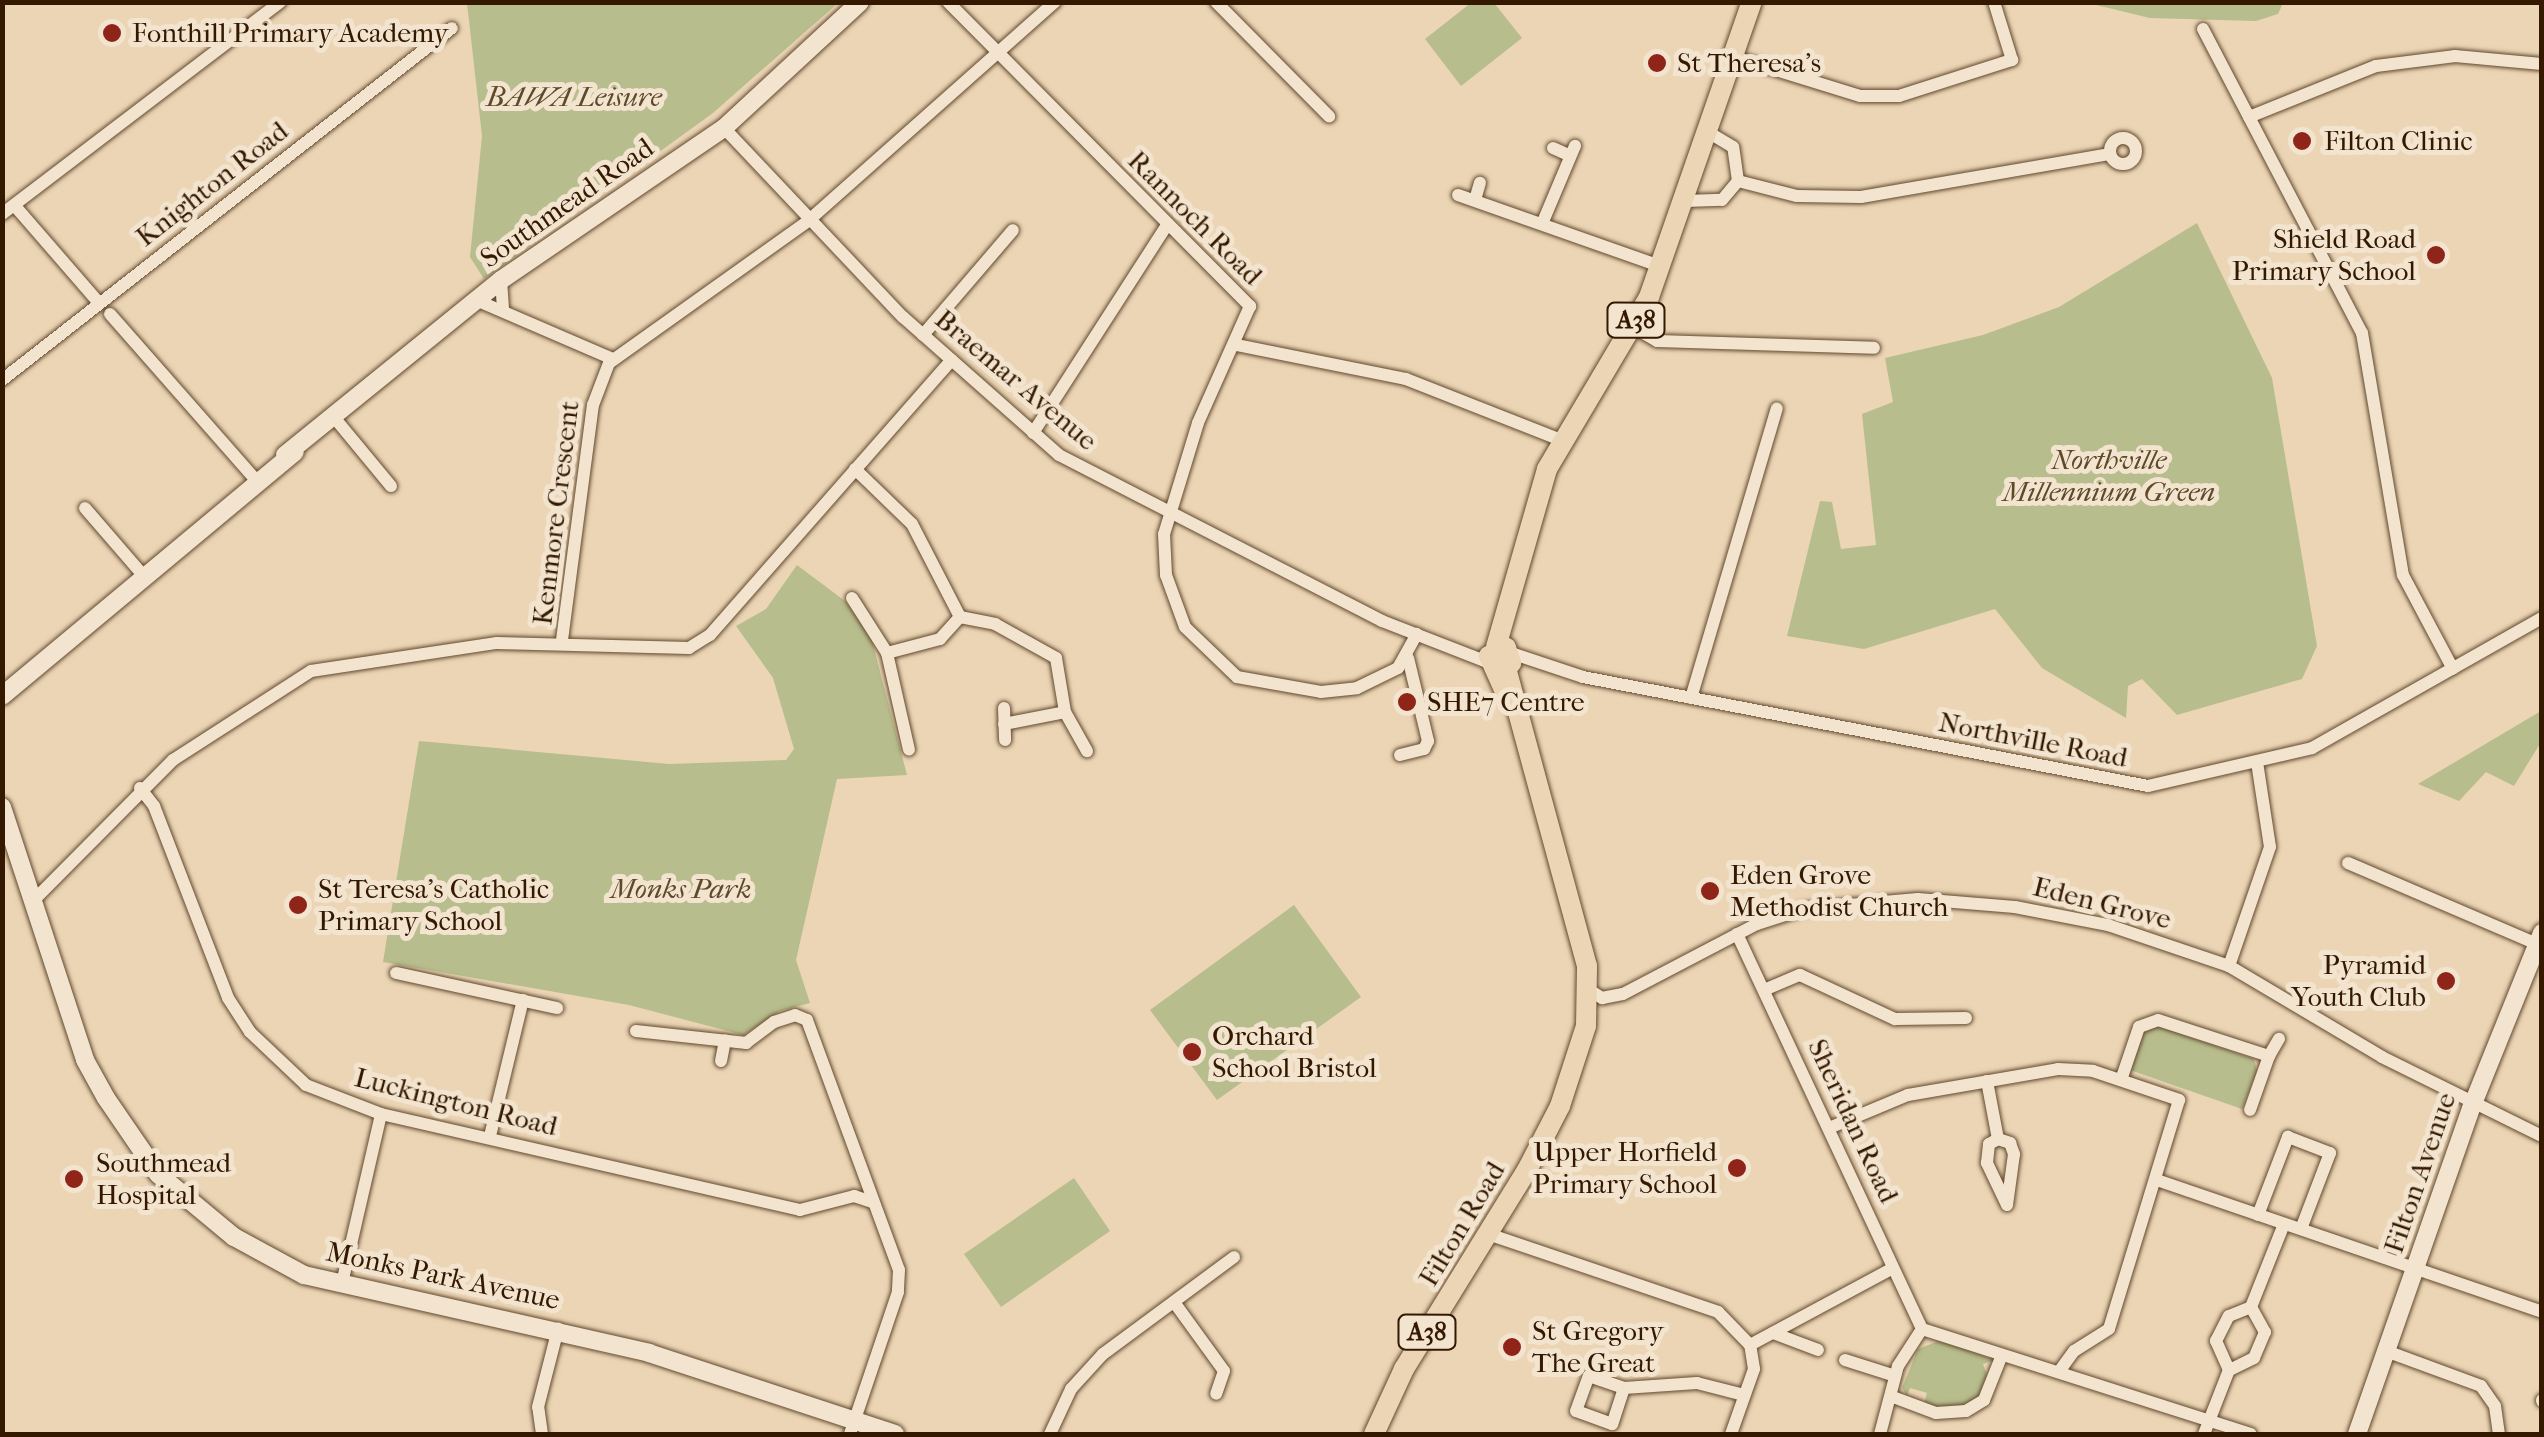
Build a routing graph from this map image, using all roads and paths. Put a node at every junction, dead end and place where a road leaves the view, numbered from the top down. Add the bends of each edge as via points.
1 (280, 2) edge
2 (860, 2) edge
3 (948, 2) edge
4 (1054, 2) edge
5 (1216, 2) edge
6 (1752, 2) edge
7 (1994, 2) edge
8 (452, 28) dead end
9 (2203, 29) dead end
10 (2213, 47) junction
11 (998, 53) junction
12 (2197, 54) dead end
13 (1744, 59) junction
14 (2542, 64) edge
15 (1329, 116) dead end
16 (2248, 117) junction
17 (724, 128) junction
18 (1710, 133) junction
19 (1553, 148) dead end
20 (2110, 154) dead end
21 (1738, 181) junction
22 (1480, 183) dead end
23 (1458, 195) dead end
24 (1475, 200) junction
25 (1686, 201) junction
26 (8, 210) edge
27 (808, 221) junction
28 (1542, 224) junction
29 (1166, 227) junction
30 (1013, 230) dead end
31 (1662, 266) junction
32 (501, 280) junction
33 (476, 300) junction
34 (99, 303) junction
35 (503, 312) junction
36 (110, 314) dead end
37 (1633, 327) junction
38 (923, 335) junction
39 (1237, 345) junction
40 (1874, 348) dead end
41 (614, 359) junction
42 (952, 360) junction
43 (2, 380) edge
44 (1777, 408) dead end
45 (333, 416) junction
46 (1033, 433) junction
47 (1561, 440) junction
48 (855, 469) junction
49 (255, 480) junction
50 (391, 486) dead end
51 (86, 508) dead end
52 (1169, 516) junction
53 (142, 574) junction
54 (852, 598) dead end
55 (960, 618) junction
56 (2542, 618) edge
57 (1417, 634) junction
58 (562, 640) junction
59 (887, 653) junction
60 (1408, 658) junction
61 (1501, 658) junction
62 (2453, 669) junction
63 (5, 689) edge
64 (1691, 698) junction
65 (1004, 708) dead end
66 (1064, 712) junction
67 (1004, 724) junction
68 (1005, 740) dead end
69 (909, 750) dead end
70 (1087, 751) dead end
71 (1400, 756) dead end
72 (2257, 762) junction
73 (140, 788) junction
74 (2, 807) edge
75 (2348, 864) dead end
76 (33, 900) junction
77 (1737, 934) junction
78 (2540, 941) edge
79 (1581, 952) junction
80 (2229, 966) junction
81 (396, 973) dead end
82 (1588, 989) junction
83 (1764, 990) junction
84 (1623, 994) junction
85 (523, 1000) junction
86 (556, 1008) dead end
87 (1966, 1018) dead end
88 (636, 1031) dead end
89 (1583, 1031) junction
90 (2278, 1039) dead end
91 (725, 1040) junction
92 (2270, 1056) junction
93 (721, 1060) dead end
94 (2120, 1080) junction
95 (1986, 1082) junction
96 (2472, 1106) junction
97 (2250, 1110) dead end
98 (382, 1114) junction
99 (1830, 1128) junction
100 (490, 1136) junction
101 (2542, 1136) edge
102 (1998, 1139) dead end
103 (2157, 1180) junction
104 (873, 1202) junction
105 (2258, 1215) junction
106 (2284, 1224) junction
107 (2301, 1230) junction
108 (1491, 1235) junction
109 (1234, 1258) dead end
110 (1893, 1268) junction
111 (2416, 1268) junction
112 (343, 1279) junction
113 (1174, 1302) junction
114 (2251, 1307) junction
115 (2542, 1312) edge
116 (558, 1329) junction
117 (1922, 1329) junction
118 (1773, 1333) junction
119 (1750, 1345) junction
120 (1818, 1350) dead end
121 (2386, 1351) junction
122 (1845, 1360) dead end
123 (1994, 1367) dead end
124 (2061, 1369) junction
125 (2229, 1370) junction
126 (1895, 1376) junction
127 (1624, 1388) dead end
128 (1216, 1394) dead end
129 (1744, 1395) junction
130 (1894, 1398) junction
131 (852, 1428) edge
132 (2207, 1428) edge
133 (542, 1434) edge
134 (895, 1434) edge
135 (1050, 1434) edge
136 (1374, 1434) edge
137 (1731, 1434) edge
138 (1880, 1434) edge
139 (2250, 1434) edge
140 (2358, 1434) edge
141 (2498, 1434) edge

1 - 26 street
2 - 17 street, Southmead Road
3 - 11 street, Rannoch Road
4 - 11 street
5 - 15 street
6 - 13 main road, A38
7 - 13 street via 2012,60 1898,96 1860,96
8 - 34 street, Knighton Road
9 - 10 street
10 - 12 street
10 - 16 street
11 - 27 street
11 - 29 street, Rannoch Road
13 - 18 main road, A38
14 - 16 street via 2455,56 2376,66
16 - 62 street via 2362,334 2402,575
17 - 27 street, Braemar Avenue
17 - 32 street, Southmead Road
18 - 21 street via 1733,147
18 - 25 main road, A38
19 - 28 street via 1572,151
20 - 21 street via 1861,197 1797,196
21 - 25 street via 1722,200
22 - 24 street
23 - 24 street
24 - 28 street
25 - 31 main road, A38
26 - 34 street
27 - 38 street, Braemar Avenue
27 - 41 street
28 - 31 street
29 - 39 street, Rannoch Road via 1250,306
29 - 46 street
30 - 38 street
31 - 37 main road, A38
32 - 33 street, Southmead Road
32 - 35 street
33 - 35 street
33 - 45 street, Southmead Road
34 - 43 street, Knighton Road
35 - 41 street
36 - 49 street
37 - 40 street via 1657,341
37 - 47 main road, A38
38 - 42 street, Braemar Avenue
39 - 47 street via 1406,378
39 - 52 street, Rannoch Road via 1208,398
41 - 58 street, Kenmore Crescent via 594,405
42 - 46 street, Braemar Avenue
42 - 48 street, Kenmore Crescent
44 - 64 street
45 - 49 street, Southmead Road
45 - 50 street
46 - 52 street, Braemar Avenue via 1102,482
47 - 61 main road, A38 via 1518,573
48 - 55 street via 912,524
48 - 58 street, Kenmore Crescent via 710,635 689,648
49 - 53 street, Southmead Road
51 - 53 street
52 - 57 street, Braemar Avenue
52 - 60 street, Rannoch Road via 1163,554 1173,603 1198,644 1238,676 1321,692 1372,682
53 - 63 street, Southmead Road
54 - 59 street
55 - 59 street via 940,640
55 - 66 street via 996,624 1027,647 1053,655
56 - 62 street, Northville Road
57 - 60 street
57 - 61 street, Braemar Avenue
58 - 73 street via 470,646 311,671 210,732
59 - 69 street
60 - 71 street via 1428,742
61 - 64 street, Northville Road
61 - 79 main road, Filton Road / A38
62 - 72 street, Northville Road via 2333,739
64 - 72 street, Northville Road via 2124,784 2169,783
65 - 67 street
66 - 67 street
66 - 70 street
67 - 68 street
72 - 80 street via 2270,847
73 - 76 street
73 - 98 street, Luckington Road via 154,806 211,961 250,1032 306,1085
74 - 76 street, Monks Park Avenue
75 - 78 street
76 - 112 street, Monks Park Avenue via 85,1060 158,1174 234,1237 304,1275
77 - 80 street, Eden Grove via 1804,909 1870,901 1967,902 2108,926
77 - 83 street, Sheridan Road
77 - 84 street, Eden Grove
78 - 96 street, Filton Avenue
79 - 82 main road, Filton Road / A38
79 - 89 main road, Filton Road / A38
80 - 96 street, Eden Grove
81 - 85 street
82 - 84 street via 1602,998
82 - 89 main road, Filton Road / A38
83 - 87 street via 1800,975 1896,1019
83 - 99 street, Sheridan Road
84 - 89 street, Eden Grove
85 - 86 street
85 - 100 street
88 - 91 street via 652,1024
89 - 108 main road, Filton Road / A38 via 1560,1106
90 - 92 street
91 - 93 street
91 - 104 street via 746,1042 774,1022 805,1017
92 - 94 street via 2147,1021 2138,1028
92 - 97 street
94 - 95 street via 2074,1068
94 - 103 street via 2176,1097 2180,1110
95 - 99 street via 1889,1100
95 - 102 street
96 - 101 street, Eden Grove
96 - 111 street, Filton Avenue
98 - 100 street, Luckington Road
98 - 112 street
99 - 110 street, Sheridan Road
100 - 104 street, Luckington Road via 800,1210 854,1196
103 - 105 street
103 - 124 street via 2109,1329 2074,1351
104 - 131 street via 898,1263 898,1292
105 - 106 street
105 - 107 street via 2288,1137 2330,1153
106 - 107 street
106 - 114 street
107 - 111 street
108 - 119 street via 1718,1312
108 - 136 main road, Filton Road / A38 via 1404,1369
109 - 113 street
110 - 117 street, Sheridan Road
110 - 118 street
111 - 115 street
111 - 121 street, Filton Avenue
112 - 116 street, Monks Park Avenue
113 - 128 street via 1224,1371
113 - 135 street via 1084,1374 1061,1404
114 - 125 street via 2229,1316 2216,1341
114 - 125 street via 2265,1332 2254,1358
116 - 131 street, Monks Park Avenue
116 - 133 street via 538,1408
117 - 124 street
117 - 126 street
118 - 119 street
118 - 120 street
119 - 129 street via 1754,1369
121 - 140 street, Filton Avenue
121 - 141 street via 2480,1385 2495,1406
122 - 126 street
123 - 130 street via 1984,1400 1966,1412 1936,1413
124 - 132 street
125 - 132 street
126 - 130 street
127 - 129 street via 1697,1383
129 - 137 street
130 - 138 street
131 - 134 street, Monks Park Avenue
132 - 139 street

